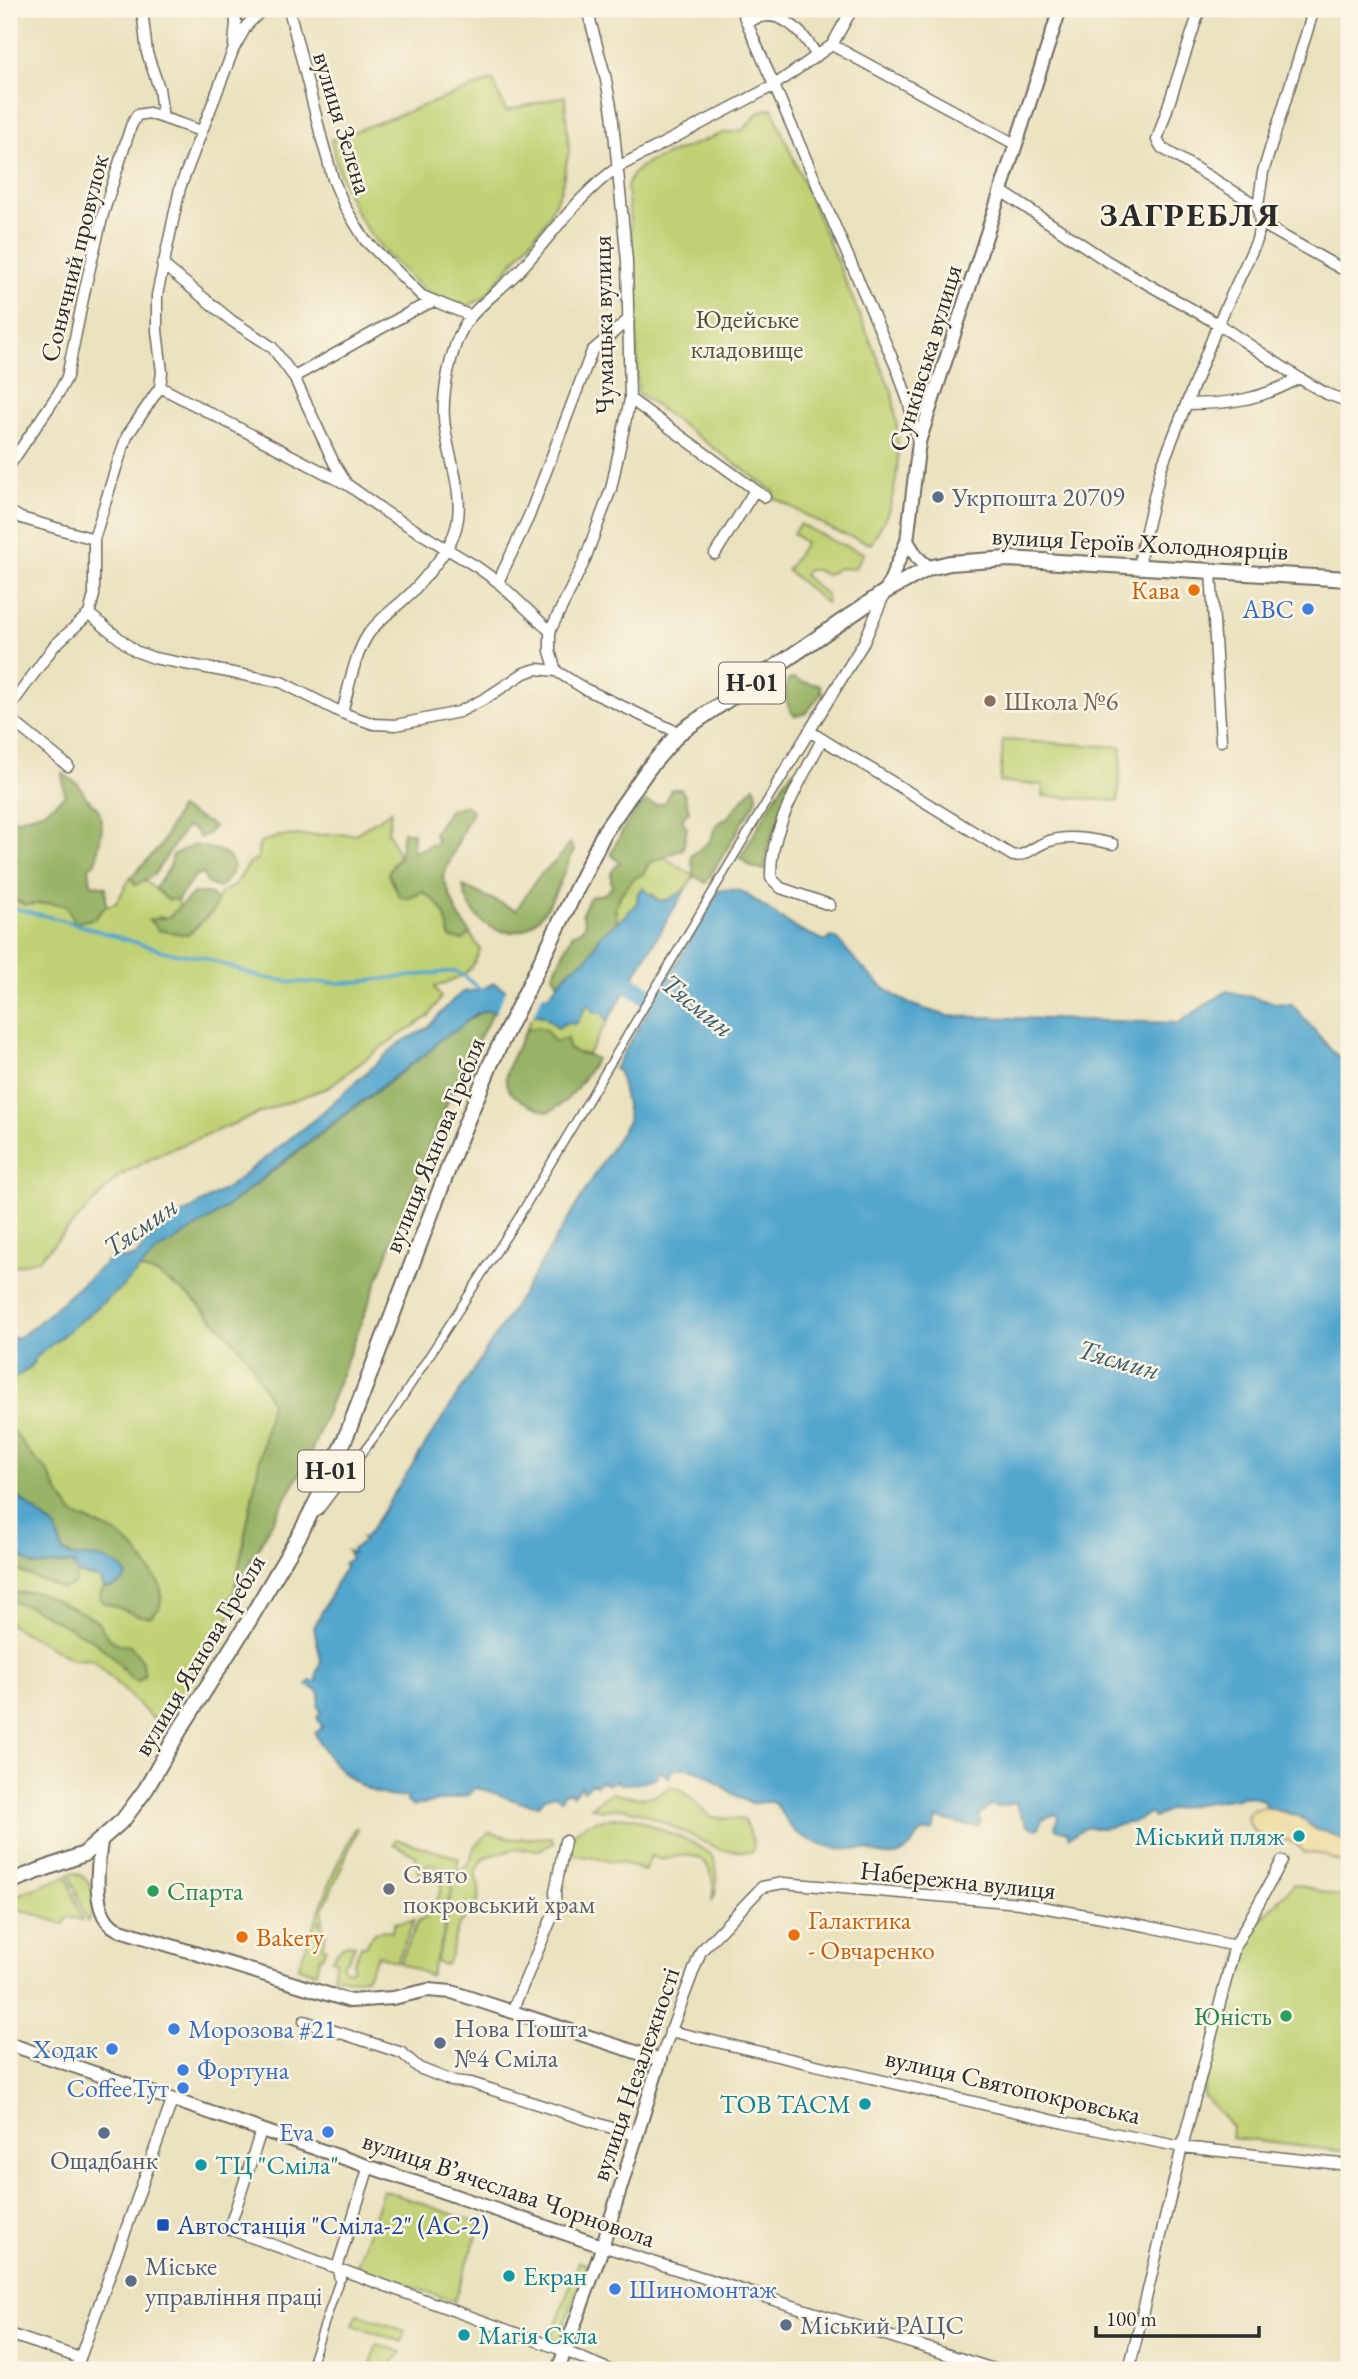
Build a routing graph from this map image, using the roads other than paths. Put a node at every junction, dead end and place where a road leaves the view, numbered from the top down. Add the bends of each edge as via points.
1 (142, 9) edge
2 (234, 9) edge
3 (263, 9) edge
4 (289, 9) edge
5 (587, 9) edge
6 (741, 9) edge
7 (852, 9) edge
8 (1060, 9) edge
9 (1200, 9) edge
10 (1314, 9) edge
11 (747, 23) junction
12 (832, 45) junction
13 (234, 48) junction
14 (817, 56) junction
15 (773, 86) junction
16 (163, 118) junction
17 (201, 131) junction
18 (1015, 144) junction
19 (618, 167) junction
20 (1001, 191) junction
21 (1258, 205) junction
22 (1260, 223) junction
23 (162, 264) junction
24 (1349, 269) edge
25 (434, 301) junction
26 (471, 316) junction
27 (629, 319) junction
28 (1218, 324) junction
29 (294, 377) junction
30 (1299, 378) junction
31 (160, 387) junction
32 (630, 399) junction
33 (1349, 402) edge
34 (1186, 404) junction
35 (919, 442) junction
36 (9, 466) edge
37 (348, 485) junction
38 (755, 489) junction
39 (765, 497) dead end
40 (9, 511) edge
41 (94, 539) junction
42 (908, 541) junction
43 (446, 548) junction
44 (715, 554) dead end
45 (1140, 566) junction
46 (929, 568) junction
47 (1211, 571) junction
48 (1349, 579) edge
49 (498, 582) junction
50 (886, 591) junction
51 (89, 614) junction
52 (550, 631) junction
53 (550, 651) junction
54 (537, 669) junction
55 (556, 671) junction
56 (9, 708) edge
57 (342, 713) junction
58 (9, 718) edge
59 (809, 731) junction
60 (679, 733) junction
61 (822, 739) junction
62 (1221, 741) dead end
63 (68, 766) dead end
64 (777, 784) joint
65 (1113, 844) dead end
66 (830, 905) dead end
67 (300, 1534) junction
68 (101, 1841) junction
69 (565, 1841) dead end
70 (84, 1854) junction
71 (1282, 1861) dead end
72 (97, 1874) junction
73 (9, 1882) edge
74 (1235, 1946) junction
75 (701, 1951) joint
76 (512, 2011) junction
77 (304, 2021) dead end
78 (670, 2031) junction
79 (9, 2044) edge
80 (660, 2060) junction
81 (172, 2101) junction
82 (261, 2131) junction
83 (637, 2136) junction
84 (1182, 2147) junction
85 (1349, 2165) edge
86 (369, 2166) junction
87 (602, 2246) junction
88 (339, 2273) junction
89 (9, 2334) edge
90 (565, 2351) junction
91 (80, 2358) junction
92 (75, 2370) edge
93 (309, 2370) edge
94 (558, 2370) edge
95 (610, 2370) edge
96 (998, 2370) edge
97 (1129, 2370) edge

1 - 16 street
2 - 13 street
3 - 13 street
4 - 25 street, вулиця Зелена via 322,141 345,207 365,240 422,296
5 - 19 street, Чумацька вулиця via 605,75
6 - 11 street
7 - 12 street
8 - 18 street, Сунківська вулиця
9 - 21 street via 1157,140 1162,148
10 - 21 street via 1263,172
11 - 14 street via 766,14 795,26
11 - 15 street
12 - 14 street
12 - 18 street
13 - 17 street
14 - 15 street
15 - 19 street
15 - 35 street via 899,374
16 - 17 street, Сонячний провулок
16 - 36 street, Сонячний провулок via 137,115 131,126 100,226 67,377
17 - 23 street via 180,188
18 - 20 street, Сунківська вулиця
19 - 26 street via 603,177 521,269
19 - 27 street, Чумацька вулиця
20 - 28 street via 1107,261
20 - 35 street, Сунківська вулиця
21 - 22 street
22 - 24 street
22 - 28 street via 1257,240
23 - 29 street via 272,347
23 - 31 street via 157,295
25 - 26 street, вулиця Зелена
25 - 29 street
26 - 43 street via 462,329 445,394 444,419 459,513
27 - 32 street, Чумацька вулиця
27 - 49 street via 592,351 529,516
28 - 30 street
28 - 34 street
29 - 37 street
30 - 33 street
30 - 34 street via 1276,392 1248,399
31 - 37 street
31 - 41 street via 127,436
32 - 38 street
32 - 52 street, Чумацька вулиця via 611,489 584,562
34 - 45 street via 1153,494
35 - 42 street, Сунківська вулиця
37 - 43 street
38 - 39 street
38 - 44 street
40 - 41 street
41 - 51 street via 94,595
42 - 46 street
42 - 50 street, Сунківська вулиця
43 - 49 street
43 - 57 street via 411,593 378,621 367,637
45 - 46 main road, вулиця Героїв Холодноярців / Н-01 via 976,559
45 - 47 main road, вулиця Героїв Холодноярців / Н-01
46 - 50 main road, вулиця Яхнова Гребля / Н-01
47 - 48 main road, вулиця Героїв Холодноярців / Н-01
47 - 62 street
49 - 52 street
50 - 59 street, Сунківська вулиця via 864,642
50 - 60 main road, вулиця Яхнова Гребля / Н-01
51 - 56 street via 54,646
51 - 57 street via 135,650 154,658 281,682
52 - 53 street, Чумацька вулиця
53 - 54 street
53 - 55 street, Чумацька вулиця
54 - 55 street
54 - 57 street via 459,712 433,719 374,724
55 - 60 street
58 - 63 street
59 - 61 street
59 - 64 street, Сунківська вулиця
60 - 67 main road, вулиця Яхнова Гребля / Н-01 via 605,831 491,1063 349,1429
61 - 65 street via 1013,856 1023,856 1056,839
61 - 66 street via 786,813 774,846 771,878 781,888
64 - 67 street via 517,1220 391,1415
67 - 68 main road, вулиця Яхнова Гребля / Н-01 via 146,1789
68 - 70 main road, Н-01
68 - 72 street
69 - 76 street via 556,1908
70 - 72 street via 94,1862
70 - 73 main road, Н-01
71 - 74 street
72 - 76 street via 106,1920 117,1929 350,2001 428,1990 452,1992
74 - 75 street, Набережна вулиця via 1020,1903 783,1883 762,1888
74 - 84 street
75 - 78 street, вулиця Незалежності
76 - 80 street
77 - 83 street via 402,2053 419,2068 452,2081 471,2082
78 - 80 street, вулиця Незалежності
78 - 84 street, вулиця Святопокровська
79 - 81 street, вулиця Вʼячеслава Чорновола
80 - 83 street, вулиця Незалежності
81 - 82 street, вулиця Вʼячеслава Чорновола
81 - 91 street
82 - 86 street, вулиця Вʼячеслава Чорновола
82 - 88 street via 229,2229
83 - 87 street, вулиця Незалежності
84 - 85 street, вулиця Святопокровська
84 - 97 street
86 - 87 street, вулиця Вʼячеслава Чорновола
86 - 88 street
87 - 90 street, вулиця Незалежності
87 - 96 street, вулиця Вʼячеслава Чорновола
88 - 90 street
88 - 93 street
89 - 91 street
90 - 94 street, вулиця Незалежності
90 - 95 street
91 - 92 street

